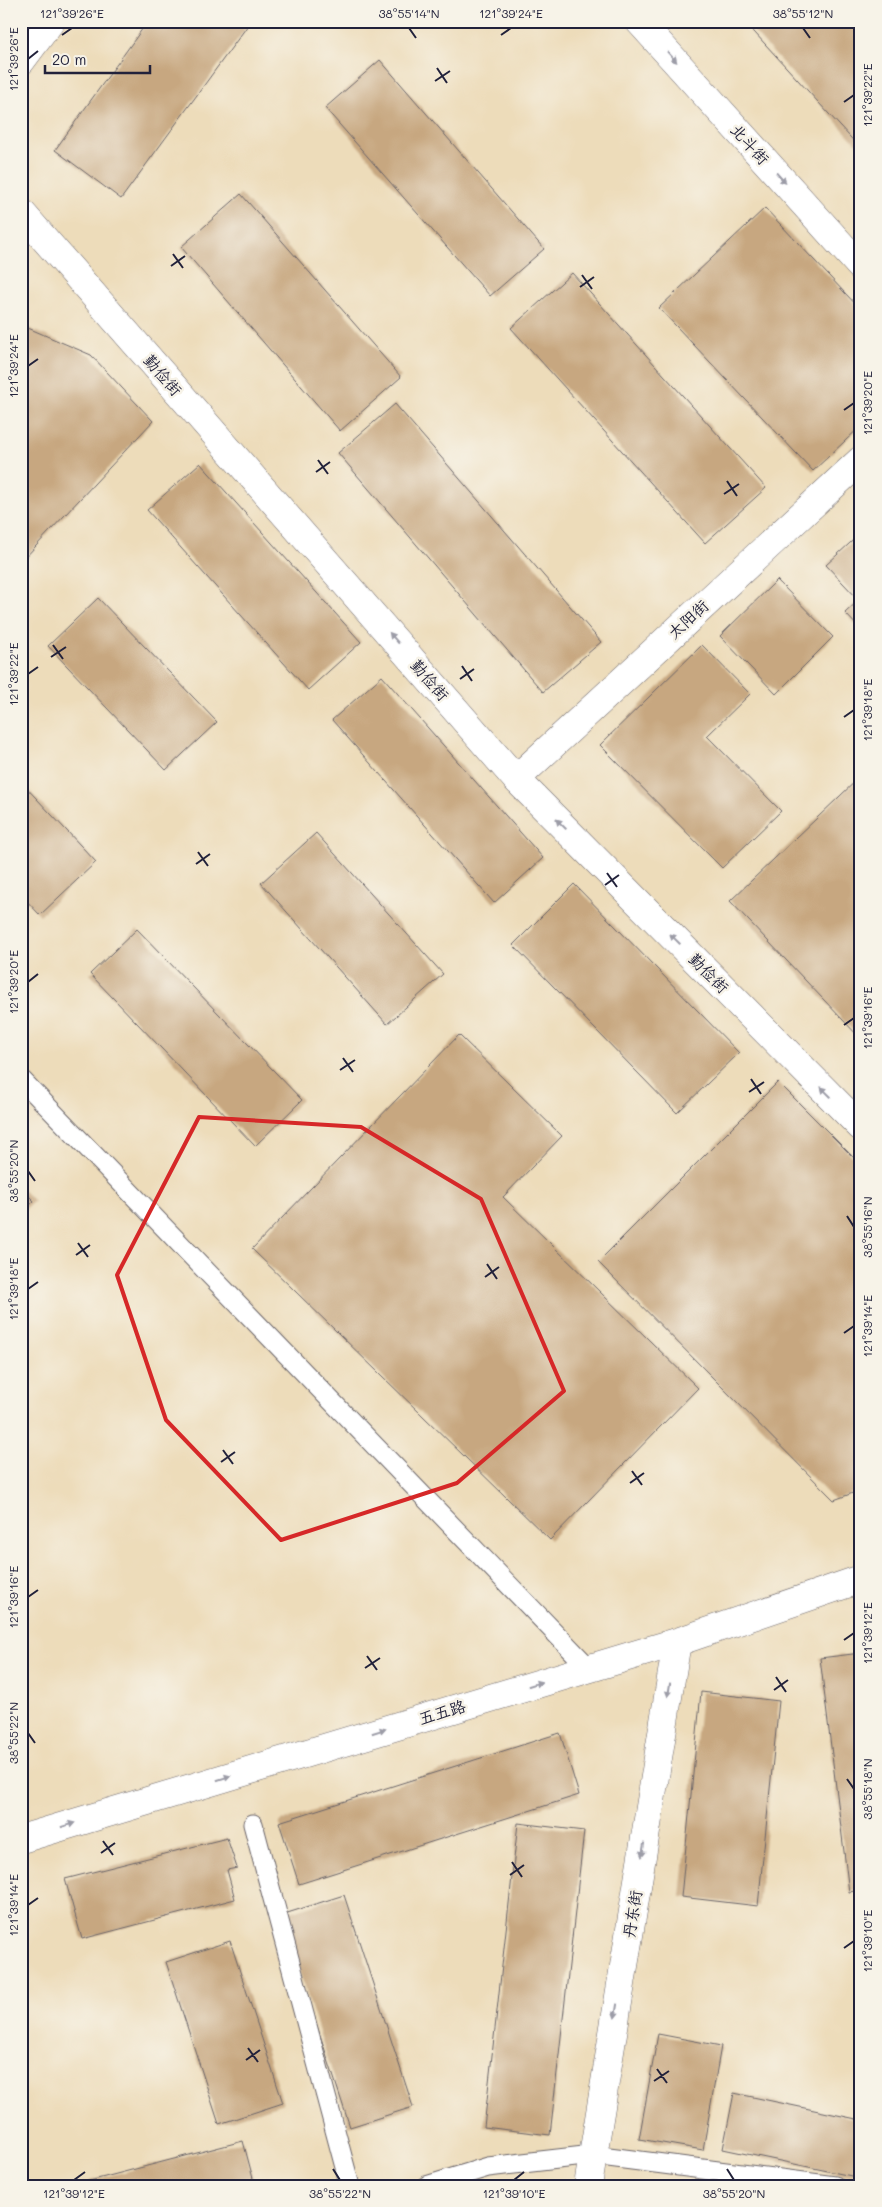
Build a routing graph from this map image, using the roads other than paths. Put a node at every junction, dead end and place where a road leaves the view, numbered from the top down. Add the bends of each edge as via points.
1 (51, 21) edge
2 (639, 21) edge
3 (21, 61) edge
4 (21, 212) edge
5 (861, 267) edge
6 (861, 460) edge
7 (516, 779) junction
8 (21, 1079) edge
9 (861, 1127) edge
10 (861, 1579) edge
11 (677, 1642) junction
12 (589, 1668) junction
13 (253, 1824) dead end
14 (21, 1839) edge
15 (593, 2155) junction
16 (350, 2186) edge
17 (426, 2186) edge
18 (588, 2186) edge
19 (835, 2186) edge

1 - 3 street
2 -> 5 street, 北斗街
7 -> 4 street, 勤俭街
6 - 7 street, 太阳街
9 -> 7 street, 勤俭街
8 - 12 lane
10 - 11 street, 五五路
11 - 12 street, 五五路
11 -> 15 street, 丹东街
14 -> 12 street, 五五路
13 - 16 lane
15 - 17 lane via 488,2167
15 - 18 street, 丹东街
15 - 19 lane

